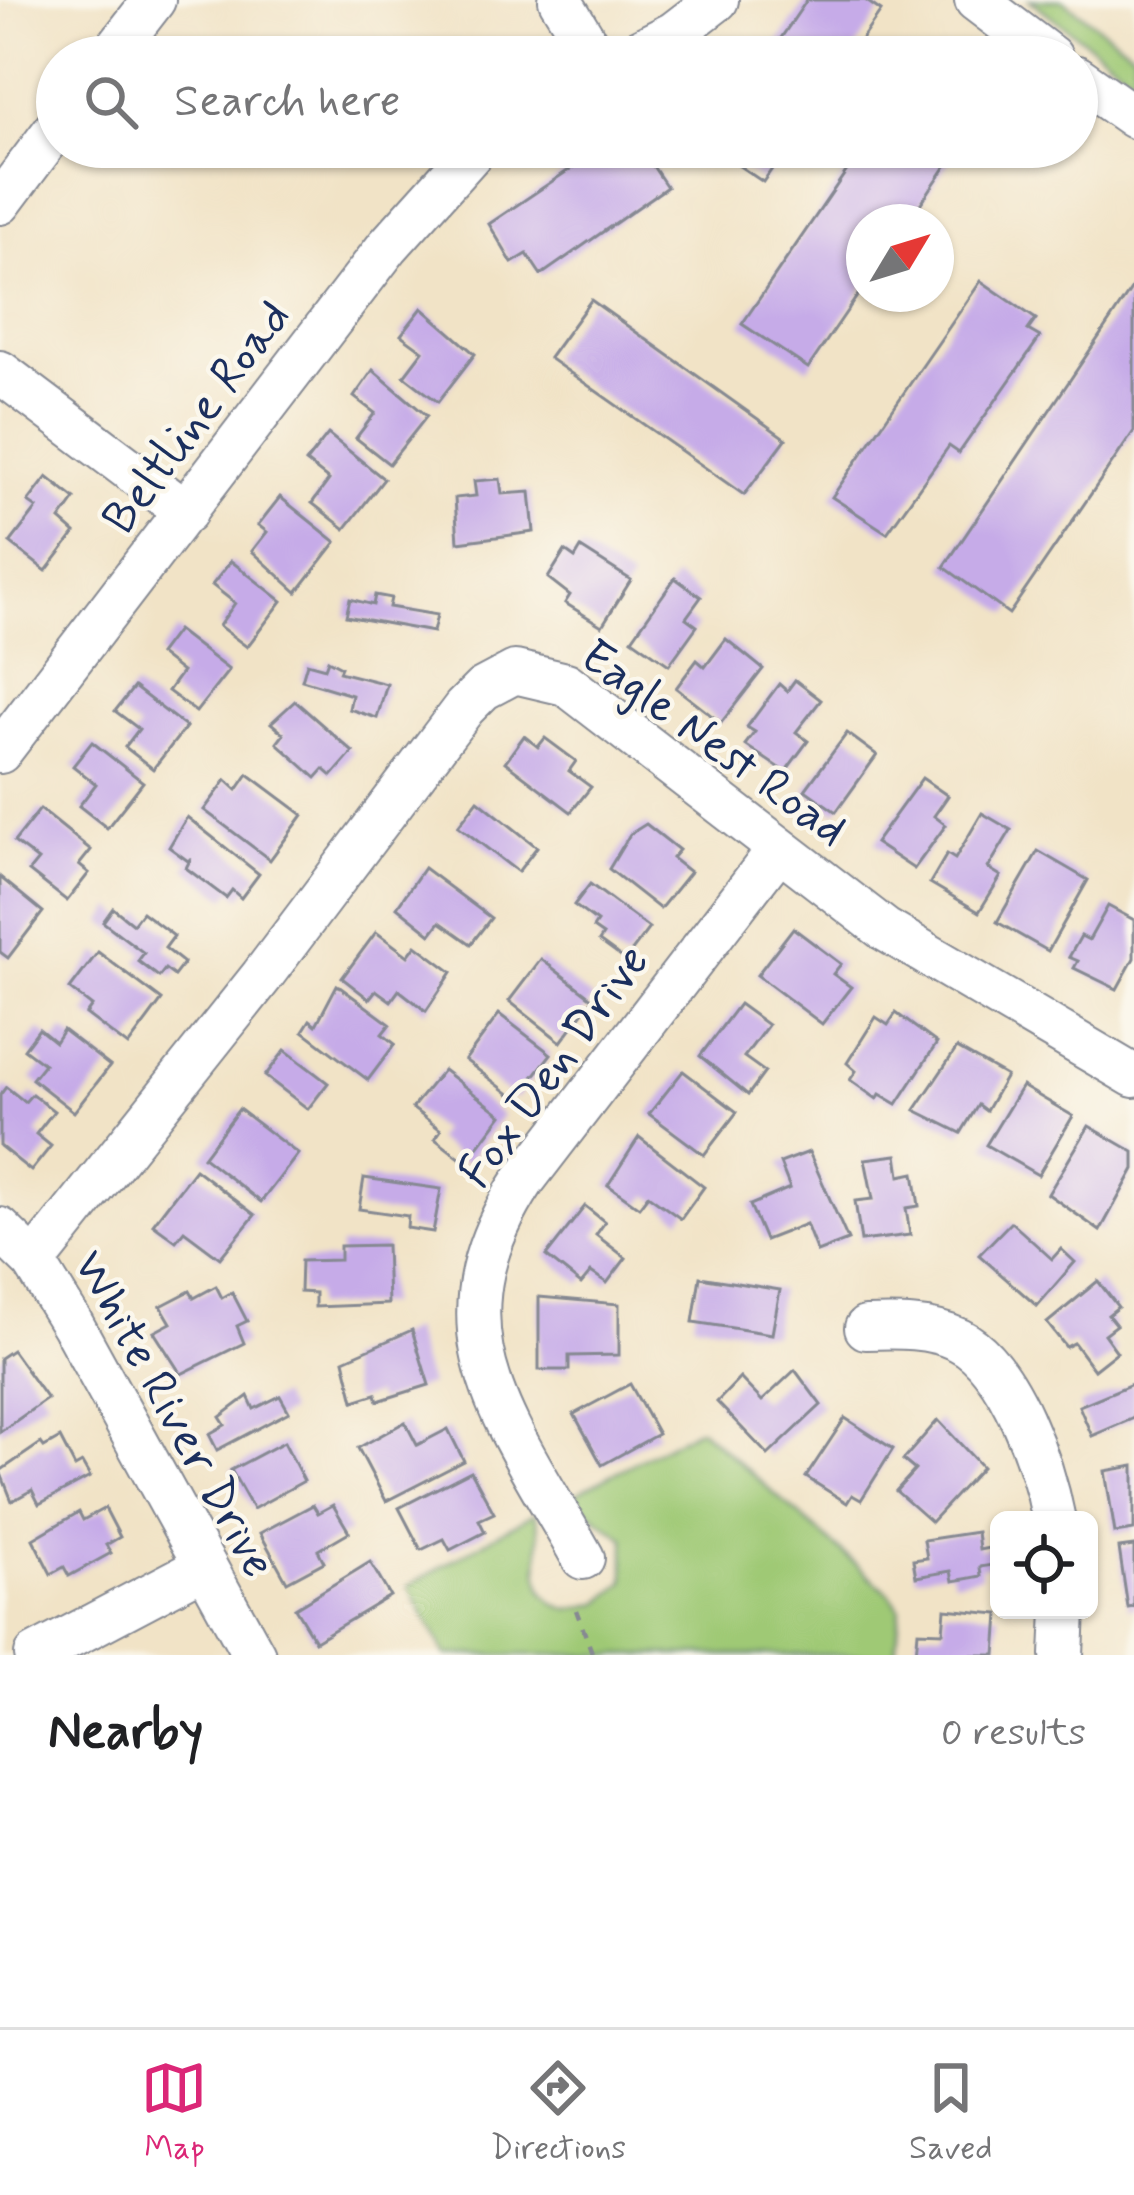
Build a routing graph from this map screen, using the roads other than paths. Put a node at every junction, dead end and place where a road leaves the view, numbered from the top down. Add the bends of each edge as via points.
1 (154, 0) edge
2 (560, 0) edge
3 (717, 0) edge
4 (976, 0) edge
5 (126, 36) edge
6 (582, 36) edge
7 (668, 36) edge
8 (1023, 36) edge
9 (1098, 92) edge
10 (1134, 117) edge
11 (36, 155) edge
12 (458, 168) edge
13 (0, 202) edge
14 (0, 372) edge
15 (186, 512) junction
16 (0, 752) edge
17 (778, 850) junction
18 (1134, 1076) edge
19 (0, 1229) edge
20 (34, 1262) junction
21 (866, 1328) dead end
22 (1051, 1511) edge
23 (583, 1558) dead end
24 (206, 1566) junction
25 (1064, 1619) edge
26 (36, 1655) edge
27 (254, 1655) edge
28 (1062, 1655) edge

1 - 5 street
2 - 6 street
3 - 7 street
4 - 8 street
9 - 10 street
11 - 13 street
12 - 15 street, Beltline Road via 400,231
14 - 15 street
15 - 16 street, Beltline Road
17 - 18 street, Eagle Nest Road via 884,929
17 - 20 street, Eagle Nest Road via 566,684 515,671 497,679 452,723
17 - 23 street, Fox Den Drive via 524,1180 484,1256 476,1339 484,1366
19 - 20 street, White River Drive
20 - 24 street, White River Drive
21 - 22 street via 935,1332 975,1352 1020,1418
24 - 26 street
24 - 27 street, White River Drive
25 - 28 street

